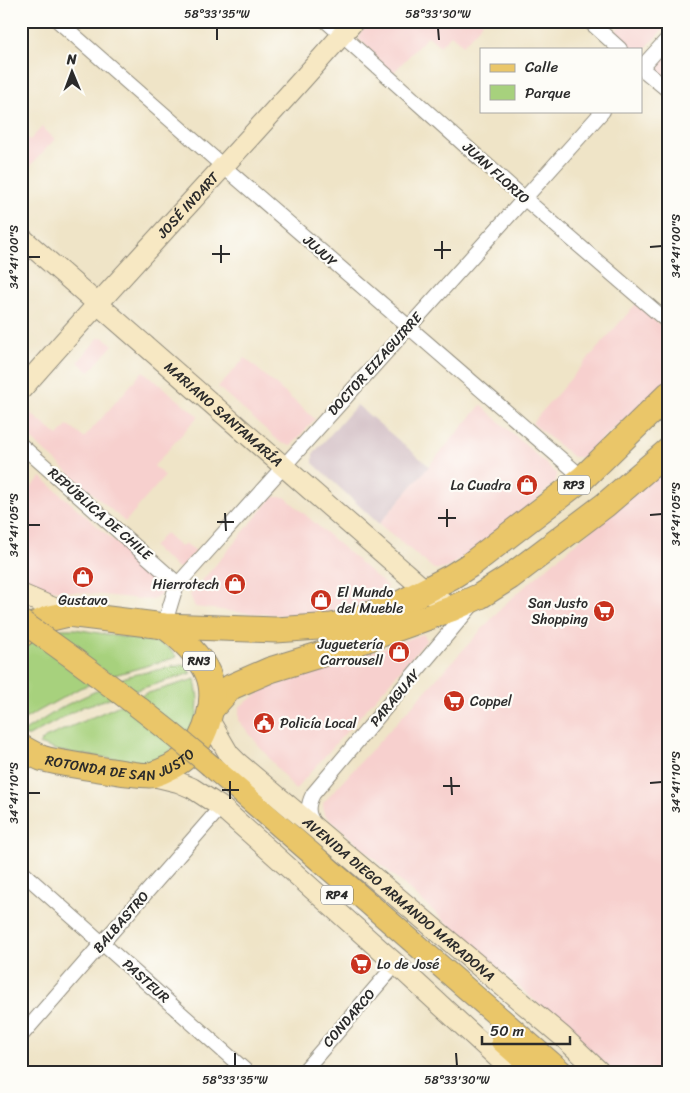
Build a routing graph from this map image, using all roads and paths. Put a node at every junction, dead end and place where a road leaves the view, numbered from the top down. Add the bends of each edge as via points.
1 (58, 21) edge
2 (326, 21) edge
3 (589, 21) edge
4 (348, 28) edge
5 (669, 37) edge
6 (619, 48) edge
7 (642, 67) edge
8 (642, 69) edge
9 (669, 91) edge
10 (602, 112) edge
11 (224, 168) junction
12 (525, 199) junction
13 (21, 237) edge
14 (97, 303) junction
15 (669, 323) edge
16 (408, 327) junction
17 (21, 390) edge
18 (669, 394) edge
19 (21, 445) edge
20 (669, 450) edge
21 (284, 466) junction
22 (583, 478) junction
23 (178, 584) junction
24 (425, 590) junction
25 (21, 594) edge
26 (480, 596) junction
27 (451, 609) junction
28 (68, 614) junction
29 (21, 621) edge
30 (164, 626) junction
31 (21, 637) edge
32 (210, 713) junction
33 (21, 747) edge
34 (58, 762) junction
35 (21, 770) edge
36 (206, 770) junction
37 (149, 776) junction
38 (221, 807) junction
39 (315, 827) junction
40 (21, 871) edge
41 (103, 942) junction
42 (396, 964) junction
43 (21, 1036) edge
44 (247, 1072) edge
45 (303, 1072) edge
46 (513, 1072) edge
47 (537, 1072) edge
48 (562, 1072) edge
49 (600, 1072) edge

1 - 11 street, JUJUY
2 - 4 street, JUAN FLORIO
3 - 6 street
4 - 11 street, JOSÉ INDART
4 - 12 street, JUAN FLORIO
5 - 7 street
8 - 9 street
10 - 12 street, DOCTOR EIZAGUIRRE
11 - 14 street, JOSÉ INDART
11 - 16 street, JUJUY
12 - 15 street, JUAN FLORIO
12 - 16 street, DOCTOR EIZAGUIRRE
13 - 14 street, MARIANO SANTAMARÍA
14 - 17 street, JOSÉ INDART
14 - 21 street, MARIANO SANTAMARÍA
16 - 21 street, DOCTOR EIZAGUIRRE
16 - 22 street, JUJUY
18 - 22 highway, RP3
19 - 23 street, REPÚBLICA DE CHILE
20 - 26 highway, RP3 via 598,510
21 - 23 street, DOCTOR EIZAGUIRRE
21 - 24 street, MARIANO SANTAMARÍA
22 - 24 highway, RP3 via 470,565
23 - 30 street, DOCTOR EIZAGUIRRE
24 - 27 street, MARIANO SANTAMARÍA
24 - 30 highway, RP3 via 371,615 332,626 276,630
25 - 28 street
26 - 27 highway, RP3
26 - 39 street, PARAGUAY via 314,794 308,809
27 - 32 highway, RP3 via 254,676 231,687
28 - 30 highway
28 - 31 highway via 32,626
29 - 36 main road, AVENIDA DIEGO ARMANDO MARADONA / RP4, bridge via 104,679 158,722
30 - 32 highway, ROTONDA DE SAN JUSTO / RN3 via 190,649 208,673 212,694
31 - 36 main road, AVENIDA DIEGO ARMANDO MARADONA / RP4
32 - 37 highway, ROTONDA DE SAN JUSTO / RN3 via 188,755
32 - 39 street, AVENIDA DIEGO ARMANDO MARADONA via 229,754
33 - 34 highway, ROTONDA DE SAN JUSTO
34 - 35 highway
34 - 37 highway, ROTONDA DE SAN JUSTO
36 - 47 main road, AVENIDA DIEGO ARMANDO MARADONA / RP4
36 - 48 main road, AVENIDA DIEGO ARMANDO MARADONA / RP4
37 - 38 street via 192,788
38 - 41 street, BALBASTRO
38 - 42 street
39 - 49 street, AVENIDA DIEGO ARMANDO MARADONA
40 - 41 street, PASTEUR
41 - 43 street, BALBASTRO
41 - 44 street, PASTEUR
42 - 45 street, CONDARCO
42 - 46 street

